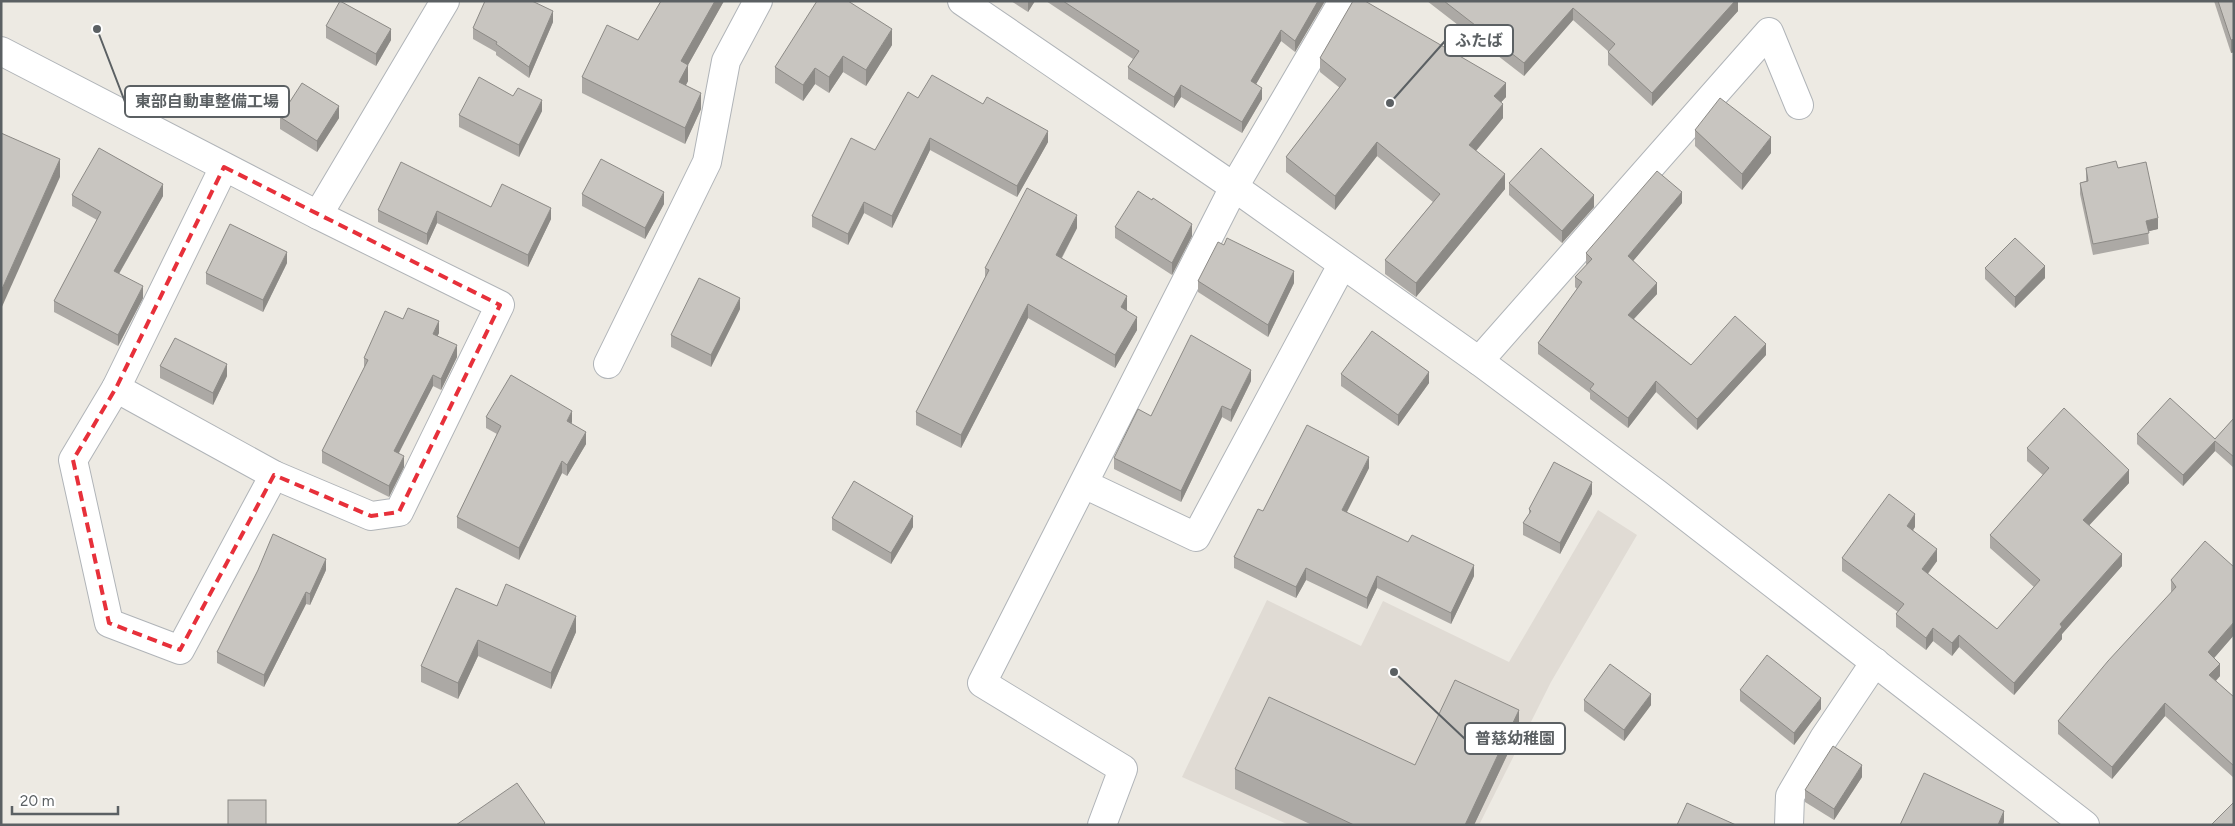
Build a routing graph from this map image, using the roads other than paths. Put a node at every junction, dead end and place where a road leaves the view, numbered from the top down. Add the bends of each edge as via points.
1 (445, 1) edge
2 (758, 1) edge
3 (962, 1) edge
4 (1343, 1) edge
5 (1, 51) edge
6 (1800, 105) dead end
7 (224, 167) junction
8 (1234, 187) junction
9 (318, 215) junction
10 (1342, 265) junction
11 (1479, 361) junction
12 (608, 364) dead end
13 (116, 388) junction
14 (274, 474) junction
15 (1084, 484) junction
16 (1875, 662) junction
17 (1102, 825) edge
18 (1789, 825) edge
19 (2085, 825) edge

1 - 9 street
2 - 12 street via 726,61 707,162
3 - 8 street
4 - 8 street
5 - 7 street
6 - 11 street via 1769,32
7 - 9 street
7 - 13 street
8 - 10 street
8 - 15 street
9 - 14 street via 500,305 399,512 371,516
10 - 11 street
10 - 15 street via 1196,537
11 - 16 street
13 - 14 street
13 - 14 street via 73,460 109,623 180,650
15 - 17 street via 982,682 1123,769
16 - 18 street via 1790,796
16 - 19 street

